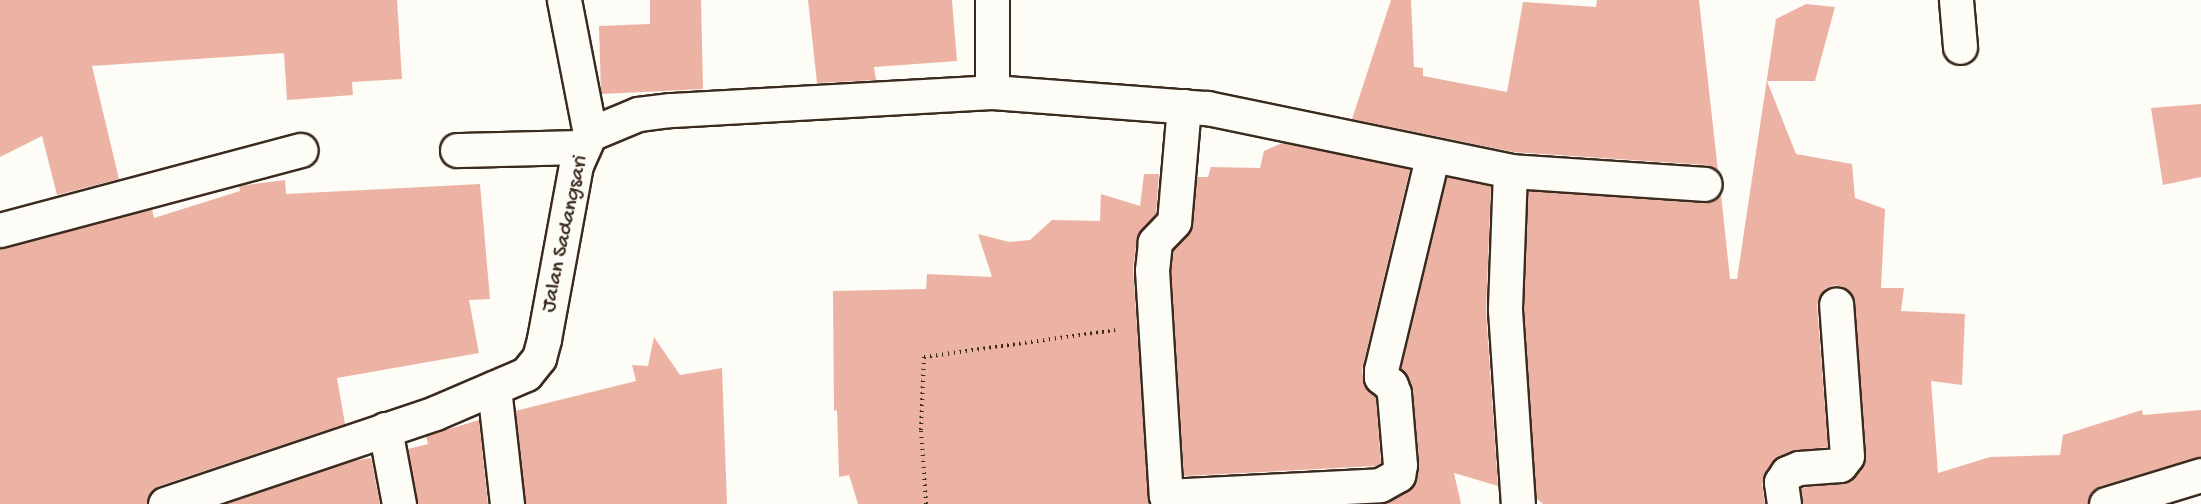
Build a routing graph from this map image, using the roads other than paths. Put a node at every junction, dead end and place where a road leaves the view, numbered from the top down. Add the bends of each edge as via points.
1 (564, 0) edge
2 (992, 0) edge
3 (1956, 0) edge
4 (1960, 47) dead end
5 (992, 92) junction
6 (1184, 106) junction
7 (587, 140) junction
8 (301, 150) dead end
9 (457, 150) dead end
10 (1432, 157) junction
11 (1510, 171) junction
12 (1705, 184) dead end
13 (0, 230) edge
14 (1836, 304) dead end
15 (494, 388) junction
16 (385, 429) junction
17 (2201, 475) edge
18 (165, 504) edge
19 (399, 504) edge
20 (507, 504) edge
21 (1518, 504) edge
22 (1784, 504) edge
23 (2106, 504) edge

1 - 7 street
2 - 5 street
3 - 4 street
5 - 6 street, Jalan Sadangsari
5 - 7 street, Jalan Sadangsari via 671,110 638,114
6 - 10 street, Jalan Sadangsari via 1331,131
6 - 10 street via 1174,222 1155,242 1152,270 1166,496 1380,485 1394,479 1400,465 1394,393 1381,377 1381,370
7 - 9 street
7 - 15 street, Jalan Sadangsari via 576,165 539,358 526,374
8 - 13 street
10 - 11 street, Jalan Sadangsari
11 - 12 street, Jalan Sadangsari
11 - 21 street via 1505,310
14 - 22 street via 1847,456 1840,465 1799,468 1787,473 1781,482
15 - 16 street, Jalan Sadangsari
15 - 20 street
16 - 18 street, Jalan Sadangsari
16 - 19 street
17 - 23 street

